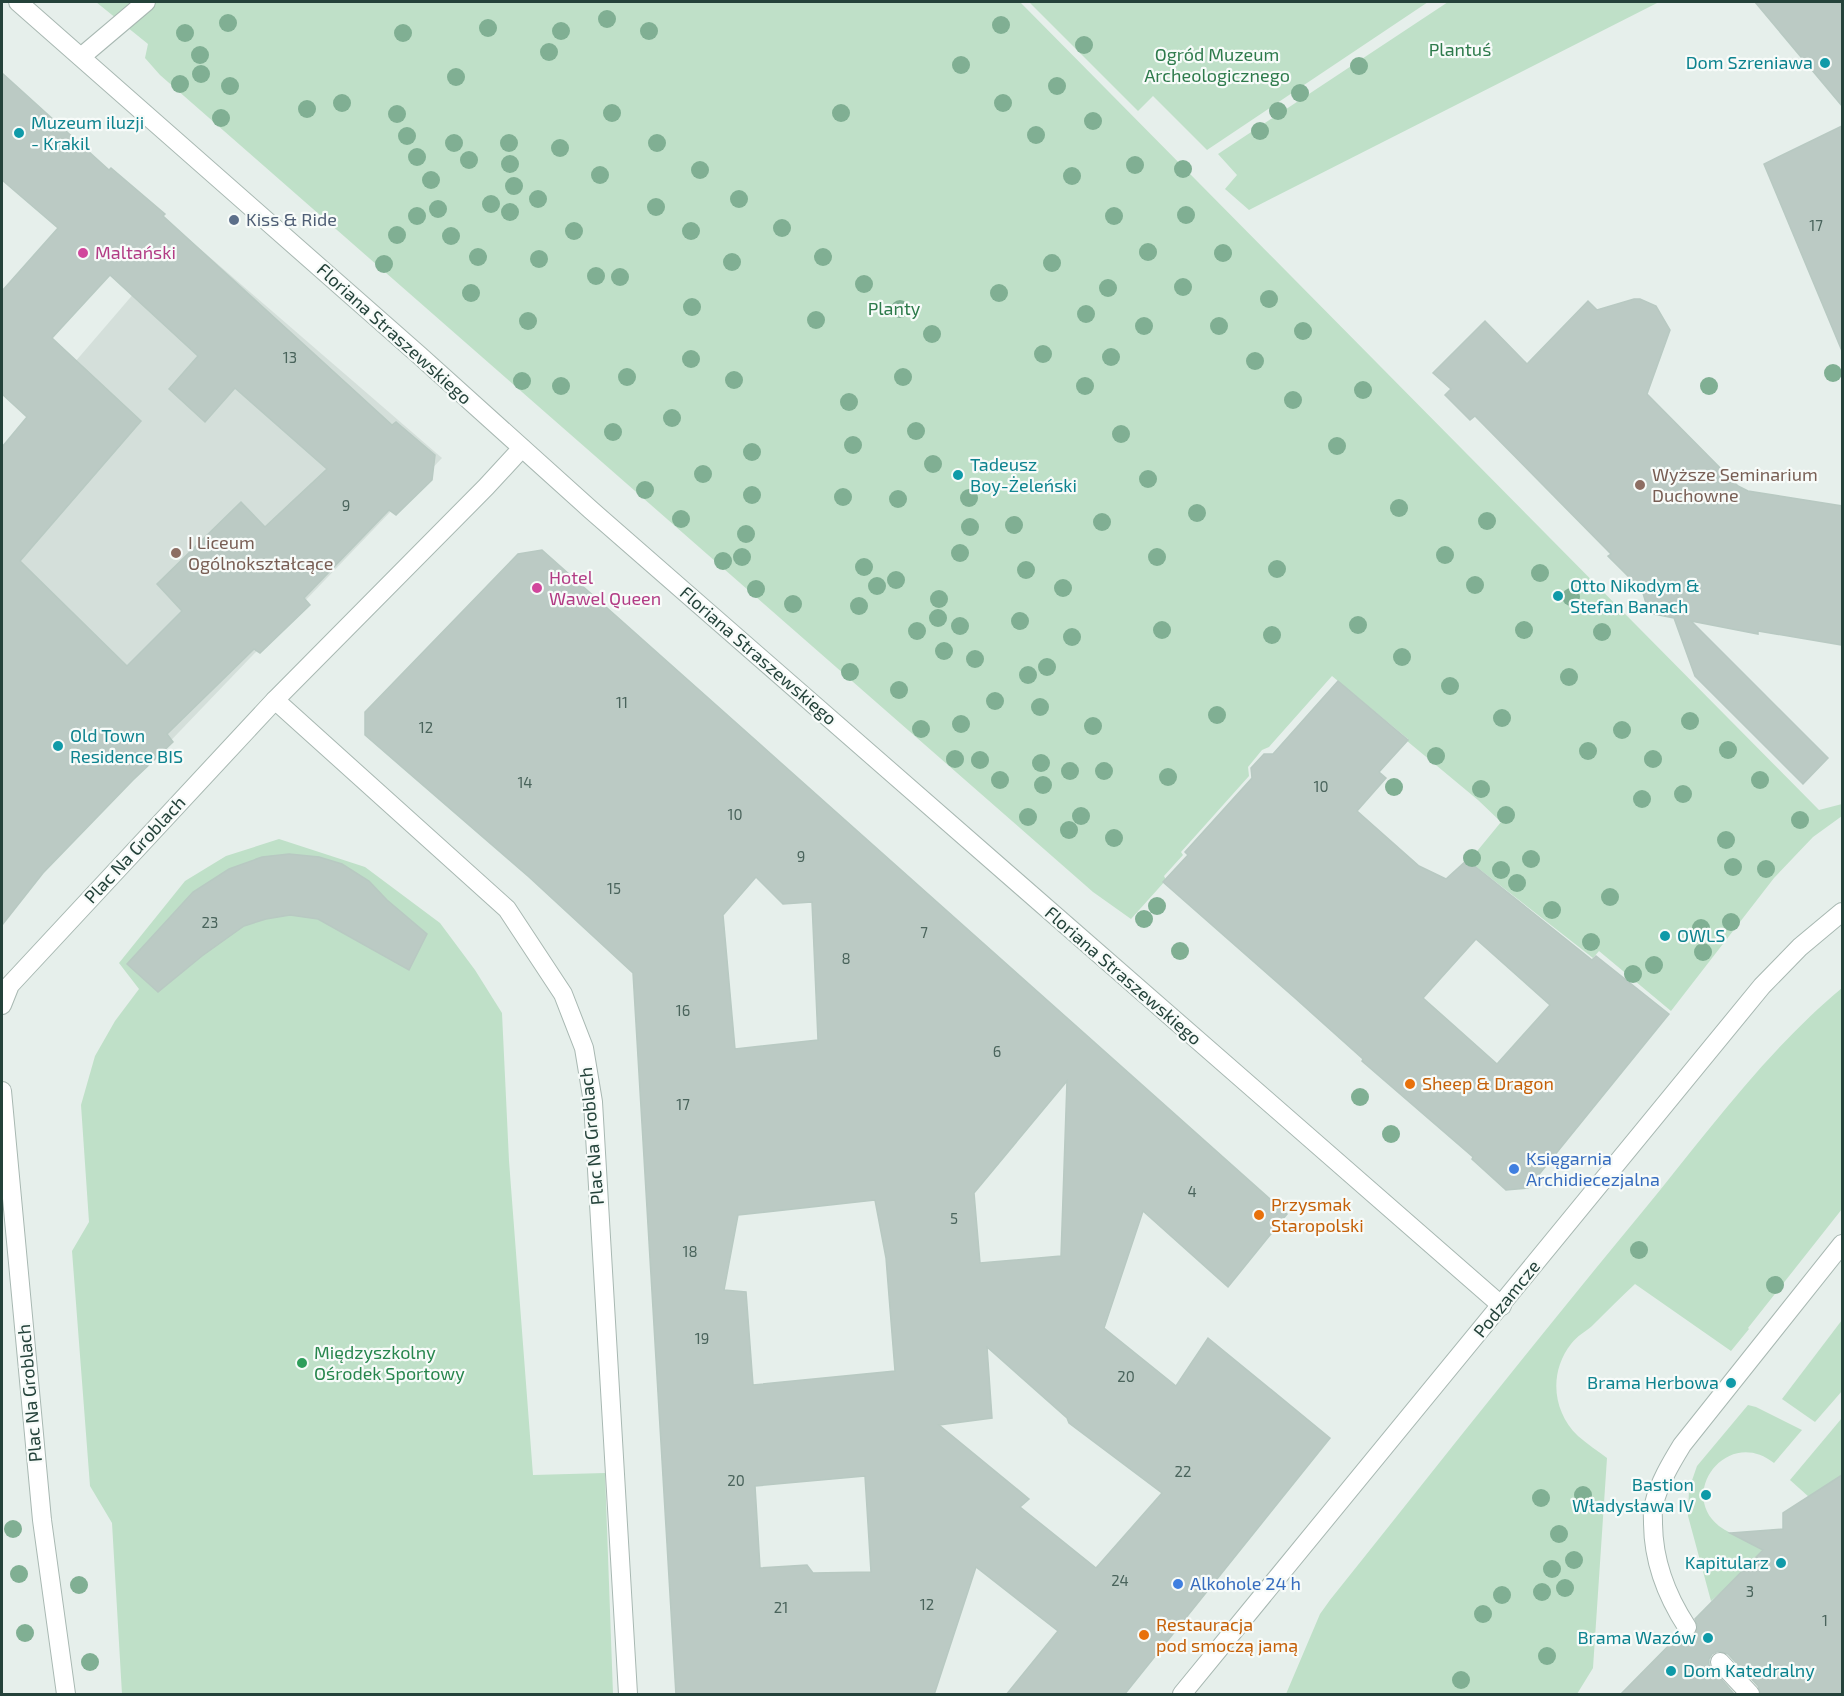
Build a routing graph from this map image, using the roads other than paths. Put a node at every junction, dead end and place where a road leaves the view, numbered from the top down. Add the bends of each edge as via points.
1 (18, 2) edge
2 (146, 2) edge
3 (81, 57) junction
4 (522, 448) junction
5 (275, 700) junction
6 (1842, 912) edge
7 (2, 1005) edge
8 (2, 1091) edge
9 (1842, 1244) edge
10 (1502, 1306) junction
11 (1687, 1627) dead end
12 (1720, 1662) dead end
13 (66, 1695) edge
14 (628, 1695) edge
15 (1182, 1695) edge
16 (1750, 1695) edge

1 - 3 street, Floriana Straszewskiego
2 - 3 street
3 - 4 street, Floriana Straszewskiego
4 - 5 street, Plac Na Groblach
4 - 10 street, Floriana Straszewskiego
5 - 7 street, Plac Na Groblach via 10,985
5 - 14 street, Plac Na Groblach via 507,909 563,994 584,1048 593,1102
6 - 10 street, Podzamcze via 1762,986
8 - 13 street, Plac Na Groblach via 42,1520
9 - 11 street via 1682,1445 1666,1472 1653,1505 1653,1537 1667,1594
10 - 15 street, Podzamcze
12 - 16 street

